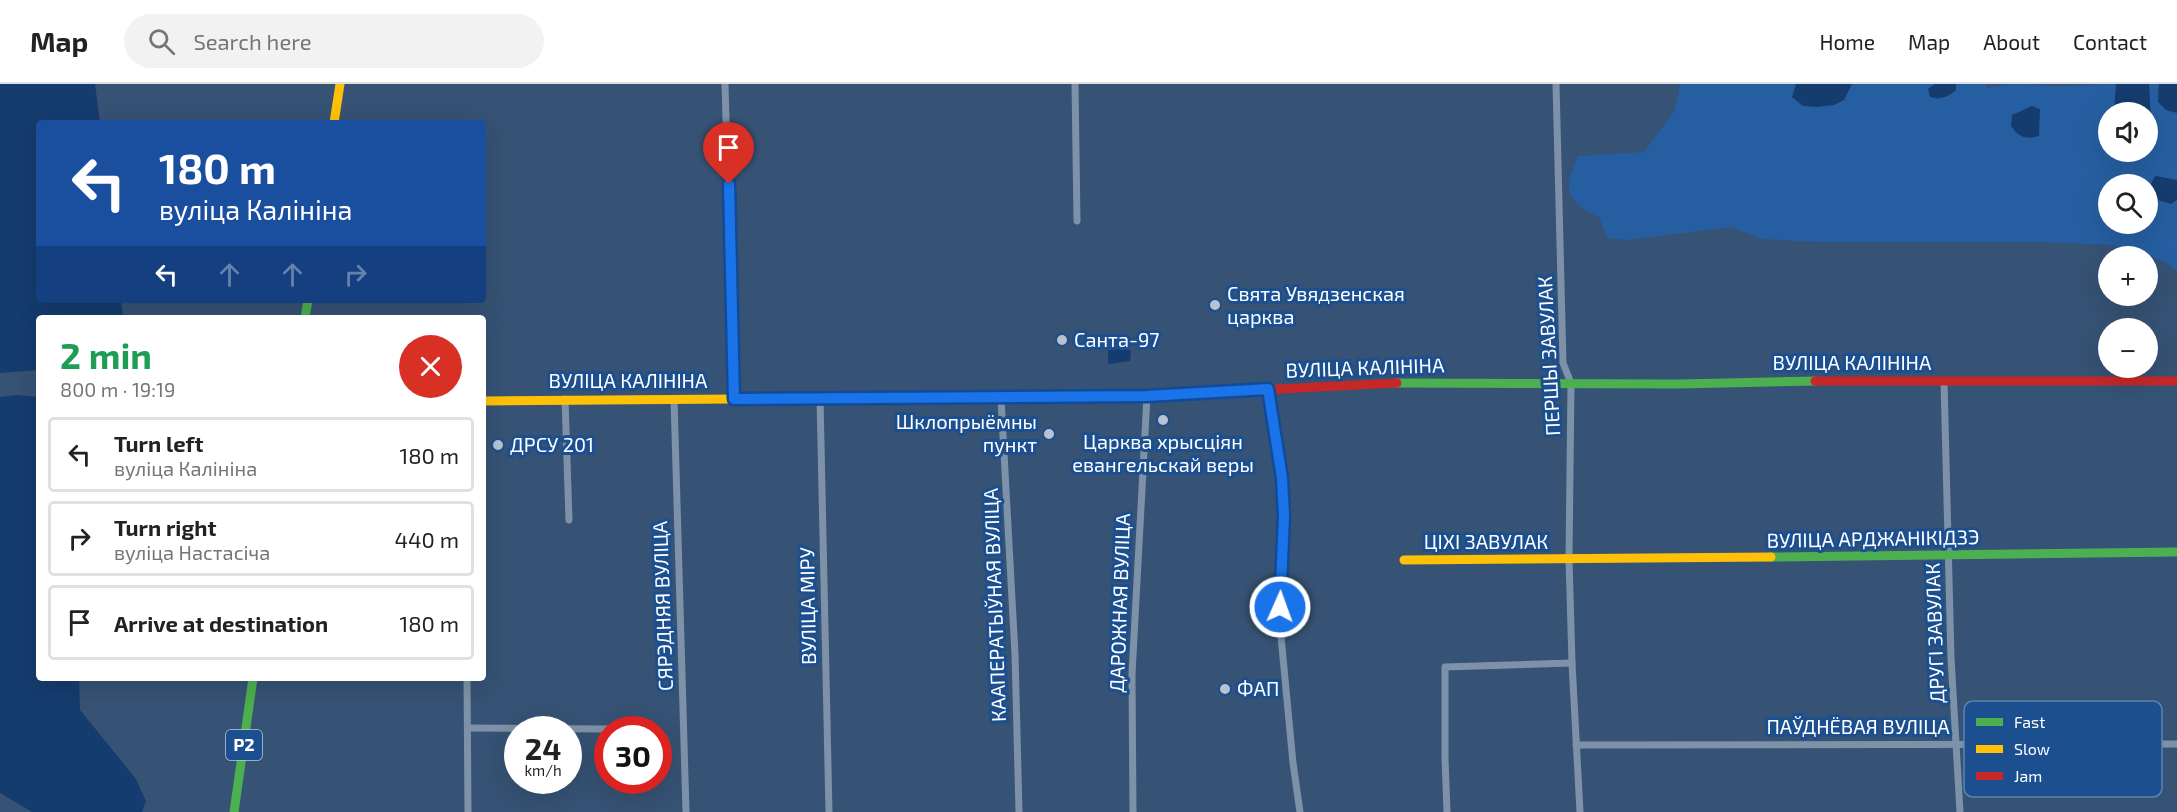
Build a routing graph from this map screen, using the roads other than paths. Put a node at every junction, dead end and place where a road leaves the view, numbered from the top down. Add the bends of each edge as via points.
1 (340, 84) edge
2 (725, 84) edge
3 (1075, 84) edge
4 (1557, 84) edge
5 (334, 120) edge
6 (1077, 221) dead end
7 (1944, 381) junction
8 (2177, 381) edge
9 (1571, 384) junction
10 (1268, 389) junction
11 (1147, 396) junction
12 (820, 398) junction
13 (1001, 398) junction
14 (565, 399) junction
15 (674, 399) junction
16 (734, 399) junction
17 (486, 401) edge
18 (569, 520) dead end
19 (2177, 552) edge
20 (1949, 556) junction
21 (1404, 560) dead end
22 (1569, 560) junction
23 (1572, 663) junction
24 (253, 681) edge
25 (467, 681) edge
26 (468, 728) junction
27 (594, 729) edge
28 (1956, 743) junction
29 (1964, 743) edge
30 (2162, 744) edge
31 (2177, 744) edge
32 (1576, 745) junction
33 (234, 812) edge
34 (468, 812) edge
35 (686, 812) edge
36 (829, 812) edge
37 (1019, 812) edge
38 (1133, 812) edge
39 (1300, 812) edge
40 (1447, 812) edge
41 (1580, 812) edge
42 (1960, 812) edge

1 - 5 street
2 - 16 street
3 - 6 street
4 - 9 street, ПЕРШЫ ЗАВУЛАК via 1563,363
7 - 8 street, ВУЛІЦА КАЛІНІНА
7 - 9 street, ВУЛІЦА КАЛІНІНА
7 - 20 street, ДРУГІ ЗАВУЛАК
9 - 10 street, ВУЛІЦА КАЛІНІНА via 1389,383
9 - 22 street, ПЕРШЫ ЗАВУЛАК
10 - 11 street, ВУЛІЦА КАЛІНІНА
10 - 39 street via 1282,478 1280,626
11 - 13 street, ВУЛІЦА КАЛІНІНА
11 - 38 street, ДАРОЖНАЯ ВУЛІЦА via 1132,674
12 - 13 street, ВУЛІЦА КАЛІНІНА
12 - 16 street, ВУЛІЦА КАЛІНІНА
12 - 36 street, ВУЛІЦА МІРУ
13 - 37 street, КААПЕРАТЫЎНАЯ ВУЛІЦА
14 - 15 street, ВУЛІЦА КАЛІНІНА
14 - 17 street, ВУЛІЦА КАЛІНІНА
14 - 18 street
15 - 16 street, ВУЛІЦА КАЛІНІНА
15 - 35 street, СЯРЭДНЯЯ ВУЛІЦА
19 - 20 street, ВУЛІЦА АРДЖАНІКІДЗЭ
20 - 22 street, ВУЛІЦА АРДЖАНІКІДЗЭ
20 - 28 street, ДРУГІ ЗАВУЛАК
21 - 22 street, ЦІХІ ЗАВУЛАК
22 - 23 street, ПЕРШЫ ЗАВУЛАК
23 - 32 street, ПЕРШЫ ЗАВУЛАК
23 - 40 street via 1444,667
24 - 33 street, Р2
25 - 26 street
26 - 27 street
26 - 34 street
28 - 29 street, ПАЎДНЁВАЯ ВУЛІЦА
28 - 32 street, ПАЎДНЁВАЯ ВУЛІЦА
28 - 42 street, ДРУГІ ЗАВУЛАК
30 - 31 street, ПАЎДНЁВАЯ ВУЛІЦА
32 - 41 street, ПЕРШЫ ЗАВУЛАК

